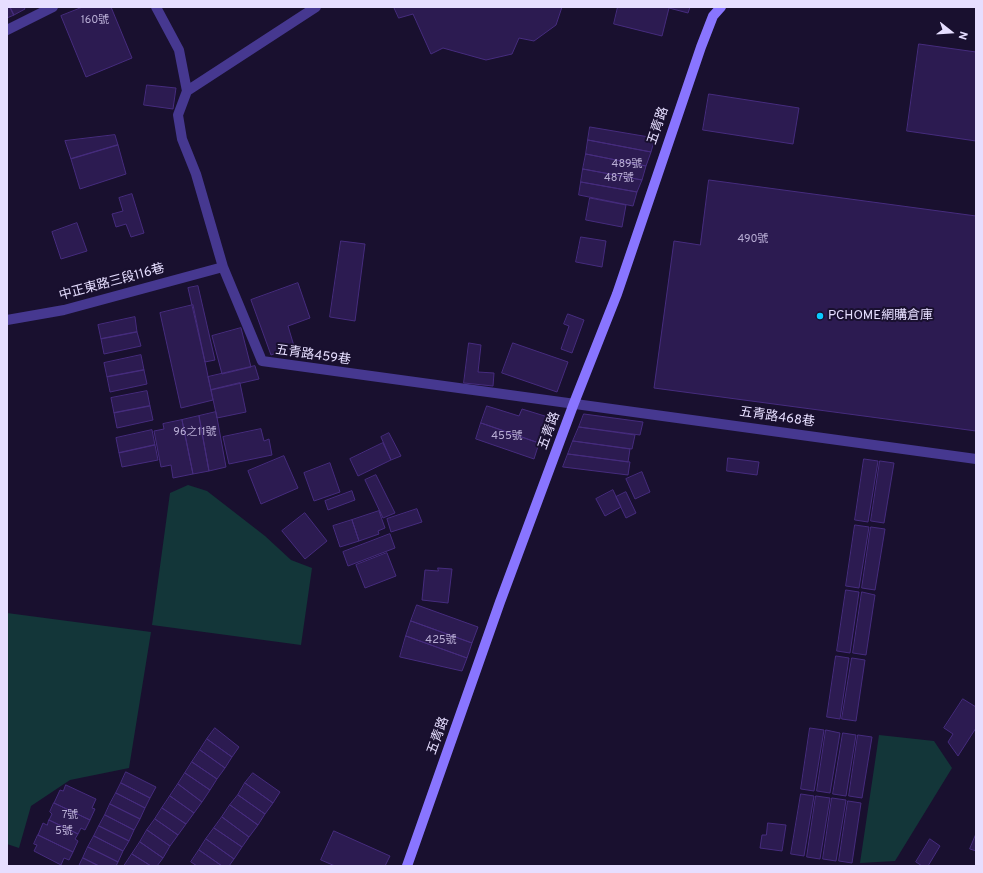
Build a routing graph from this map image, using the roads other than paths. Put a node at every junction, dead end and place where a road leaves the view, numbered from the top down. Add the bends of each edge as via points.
1 (53, 7) edge
2 (156, 7) edge
3 (316, 7) edge
4 (721, 7) edge
5 (7, 30) edge
6 (186, 91) junction
7 (223, 267) junction
8 (7, 320) edge
9 (574, 403) junction
10 (976, 459) edge
11 (407, 866) edge

1 - 5 street
2 - 6 street via 178,50
3 - 6 street
4 - 9 street, 五青路 via 713,16 701,47 616,294
6 - 7 street, 五青路459巷 via 178,115 182,139 196,174
7 - 8 street, 中正東路三段116巷 via 64,310
7 - 9 street, 五青路459巷 via 262,361
9 - 10 street, 五青路468巷
9 - 11 street, 五青路

